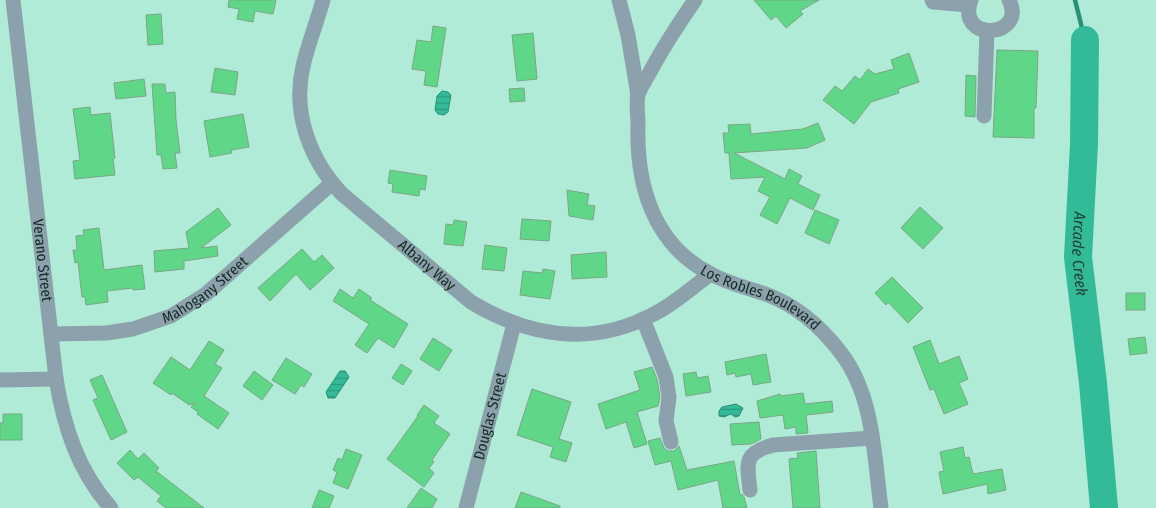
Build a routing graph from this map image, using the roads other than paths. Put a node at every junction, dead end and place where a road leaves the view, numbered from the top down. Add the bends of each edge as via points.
1 (13, 0) edge
2 (323, 0) edge
3 (619, 0) edge
4 (695, 0) edge
5 (932, 0) edge
6 (1009, 0) edge
7 (970, 3) edge
8 (987, 32) junction
9 (638, 95) junction
10 (984, 116) dead end
11 (332, 183) junction
12 (710, 274) junction
13 (643, 319) junction
14 (514, 324) junction
15 (51, 334) junction
16 (56, 379) junction
17 (0, 380) edge
18 (872, 438) junction
19 (672, 442) dead end
20 (750, 490) dead end
21 (111, 508) edge
22 (466, 508) edge
23 (881, 508) edge

1 - 15 street, Verano Street
2 - 11 street, Albany Way via 302,68 300,105 312,152
3 - 9 street, Los Robles Boulevard
4 - 9 street, Los Robles Boulevard via 677,25
5 - 7 street
6 - 8 street via 1012,11 1006,24
7 - 8 street via 969,12 975,25
8 - 10 street
9 - 12 street, Los Robles Boulevard via 639,166 648,202 672,243
11 - 14 street, Albany Way via 462,295 492,315
11 - 15 street, Mahogany Street via 206,294 171,316 132,329 106,333
12 - 13 street, Albany Way via 674,302
12 - 18 street, Los Robles Boulevard via 791,306 827,336 842,354 864,396
13 - 14 street, Albany Way via 594,333 570,334
13 - 19 street via 666,377 669,397 666,421
14 - 22 street, Douglas Street
15 - 16 street, Verano Street
16 - 17 street
16 - 21 street, Verano Street via 67,432 76,454 87,476
18 - 20 street via 773,445 758,449 748,466
18 - 23 street, Los Robles Boulevard

